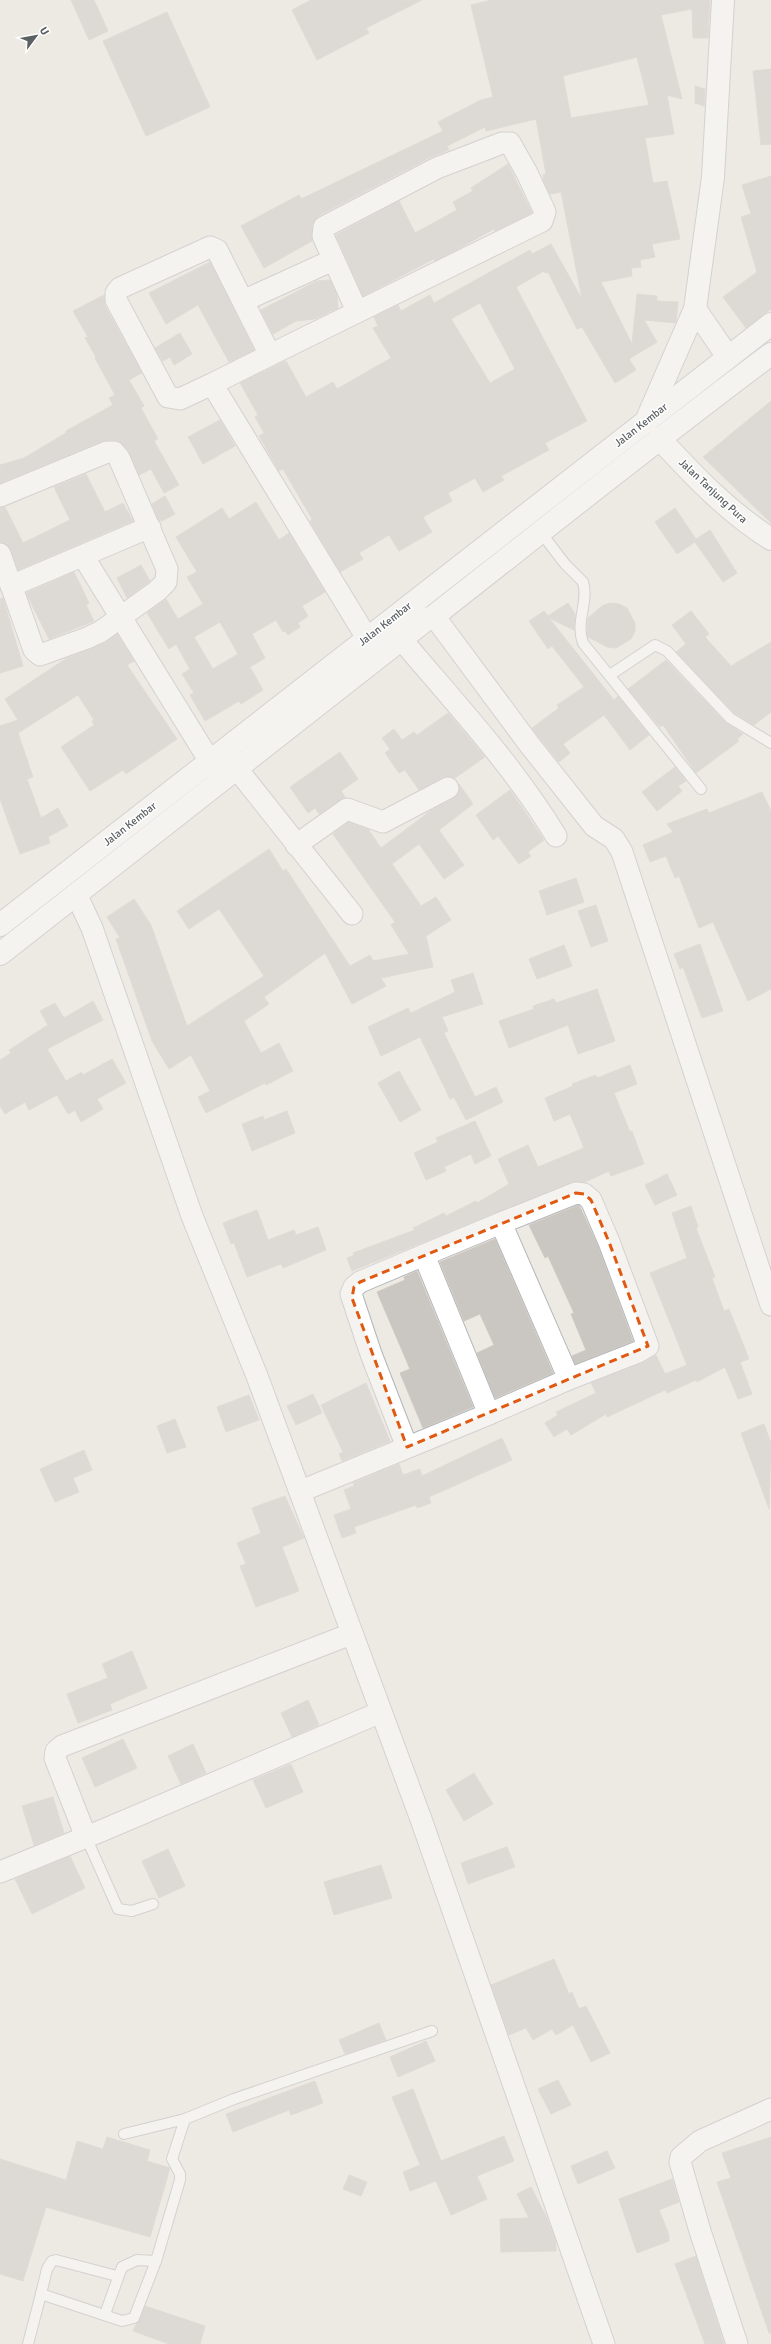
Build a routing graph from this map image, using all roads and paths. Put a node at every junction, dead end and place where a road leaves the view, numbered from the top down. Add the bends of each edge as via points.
1 (723, 0) edge
2 (333, 260) junction
3 (243, 302) junction
4 (694, 309) junction
5 (357, 311) junction
6 (771, 324) edge
7 (771, 354) edge
8 (270, 355) junction
9 (728, 357) junction
10 (212, 384) junction
11 (647, 419) junction
12 (659, 438) junction
13 (0, 496) edge
14 (529, 515) junction
15 (150, 527) junction
16 (545, 537) junction
17 (771, 539) edge
18 (0, 554) edge
19 (83, 556) junction
20 (11, 586) junction
21 (120, 616) junction
22 (430, 617) junction
23 (405, 636) junction
24 (367, 638) junction
25 (610, 675) junction
26 (771, 743) edge
27 (216, 756) junction
28 (236, 777) junction
29 (448, 788) dead end
30 (701, 789) dead end
31 (556, 836) dead end
32 (296, 844) junction
33 (84, 911) junction
34 (352, 914) dead end
35 (0, 925) edge
36 (0, 954) edge
37 (501, 1223) junction
38 (424, 1255) junction
39 (771, 1305) edge
40 (568, 1379) junction
41 (489, 1414) junction
42 (407, 1447) junction
43 (301, 1491) junction
44 (351, 1634) junction
45 (381, 1712) junction
46 (86, 1837) junction
47 (0, 1872) edge
48 (153, 1904) dead end
49 (432, 2031) dead end
50 (771, 2109) edge
51 (185, 2120) junction
52 (124, 2134) dead end
53 (156, 2262) junction
54 (117, 2276) junction
55 (41, 2294) junction
56 (105, 2314) junction
57 (28, 2344) edge
58 (604, 2344) edge
59 (737, 2344) edge

1 - 4 main road via 713,177
2 - 3 street
2 - 5 street
2 - 5 street via 322,232 327,224 437,168 502,143 507,142 512,146 545,212 544,219 538,224
3 - 8 street
3 - 10 street via 217,250 210,247 117,290 116,300 166,395 172,399 180,399
4 - 9 main road
4 - 11 main road
5 - 8 street
6 - 9 main road, Jalan Kembar
7 - 12 main road, Jalan Kembar
8 - 10 street
9 - 11 main road, Jalan Kembar
10 - 24 street
11 - 14 main road, Jalan Kembar
12 - 16 main road, Jalan Kembar
12 - 17 main road, Jalan Tanjung Pura via 715,496
13 - 15 street via 111,451 119,458
14 - 16 lane
14 - 24 main road, Jalan Kembar
15 - 19 street
15 - 21 street via 167,569 166,582
16 - 22 main road, Jalan Kembar
16 - 25 lane via 585,587 580,635 583,643
18 - 20 street
19 - 20 street
19 - 21 street
20 - 21 street via 34,650 40,655 87,638
21 - 27 street
22 - 23 main road, Jalan Kembar
22 - 39 street via 594,826 614,839 622,852
23 - 28 main road, Jalan Kembar
23 - 31 street via 500,756 539,808
24 - 27 main road, Jalan Kembar
25 - 26 lane via 648,648 660,646 730,718
25 - 30 lane
27 - 28 street
27 - 35 main road, Jalan Kembar
28 - 32 street via 263,802
28 - 33 main road, Jalan Kembar
29 - 32 street via 384,822 347,809
32 - 34 street
33 - 36 main road, Jalan Kembar
33 - 43 street via 192,1216
37 - 38 street
37 - 40 street
37 - 40 street via 576,1194 584,1194 591,1200 648,1346
38 - 41 street
38 - 42 street via 360,1282 351,1294
40 - 41 street
41 - 42 street
42 - 43 street
43 - 44 street
44 - 45 street
44 - 46 street via 62,1746 56,1751 55,1758
45 - 46 street
45 - 58 street via 422,1822
46 - 47 street
46 - 48 lane via 118,1909 132,1911
49 - 51 lane via 234,2099
50 - 59 street via 700,2141 681,2157 680,2162
51 - 52 lane
51 - 53 lane via 172,2159 181,2176
53 - 54 lane via 133,2261 122,2267
53 - 56 lane via 134,2318 122,2321
54 - 55 lane via 56,2260 52,2261 47,2270
54 - 56 lane
55 - 56 lane
55 - 57 lane

